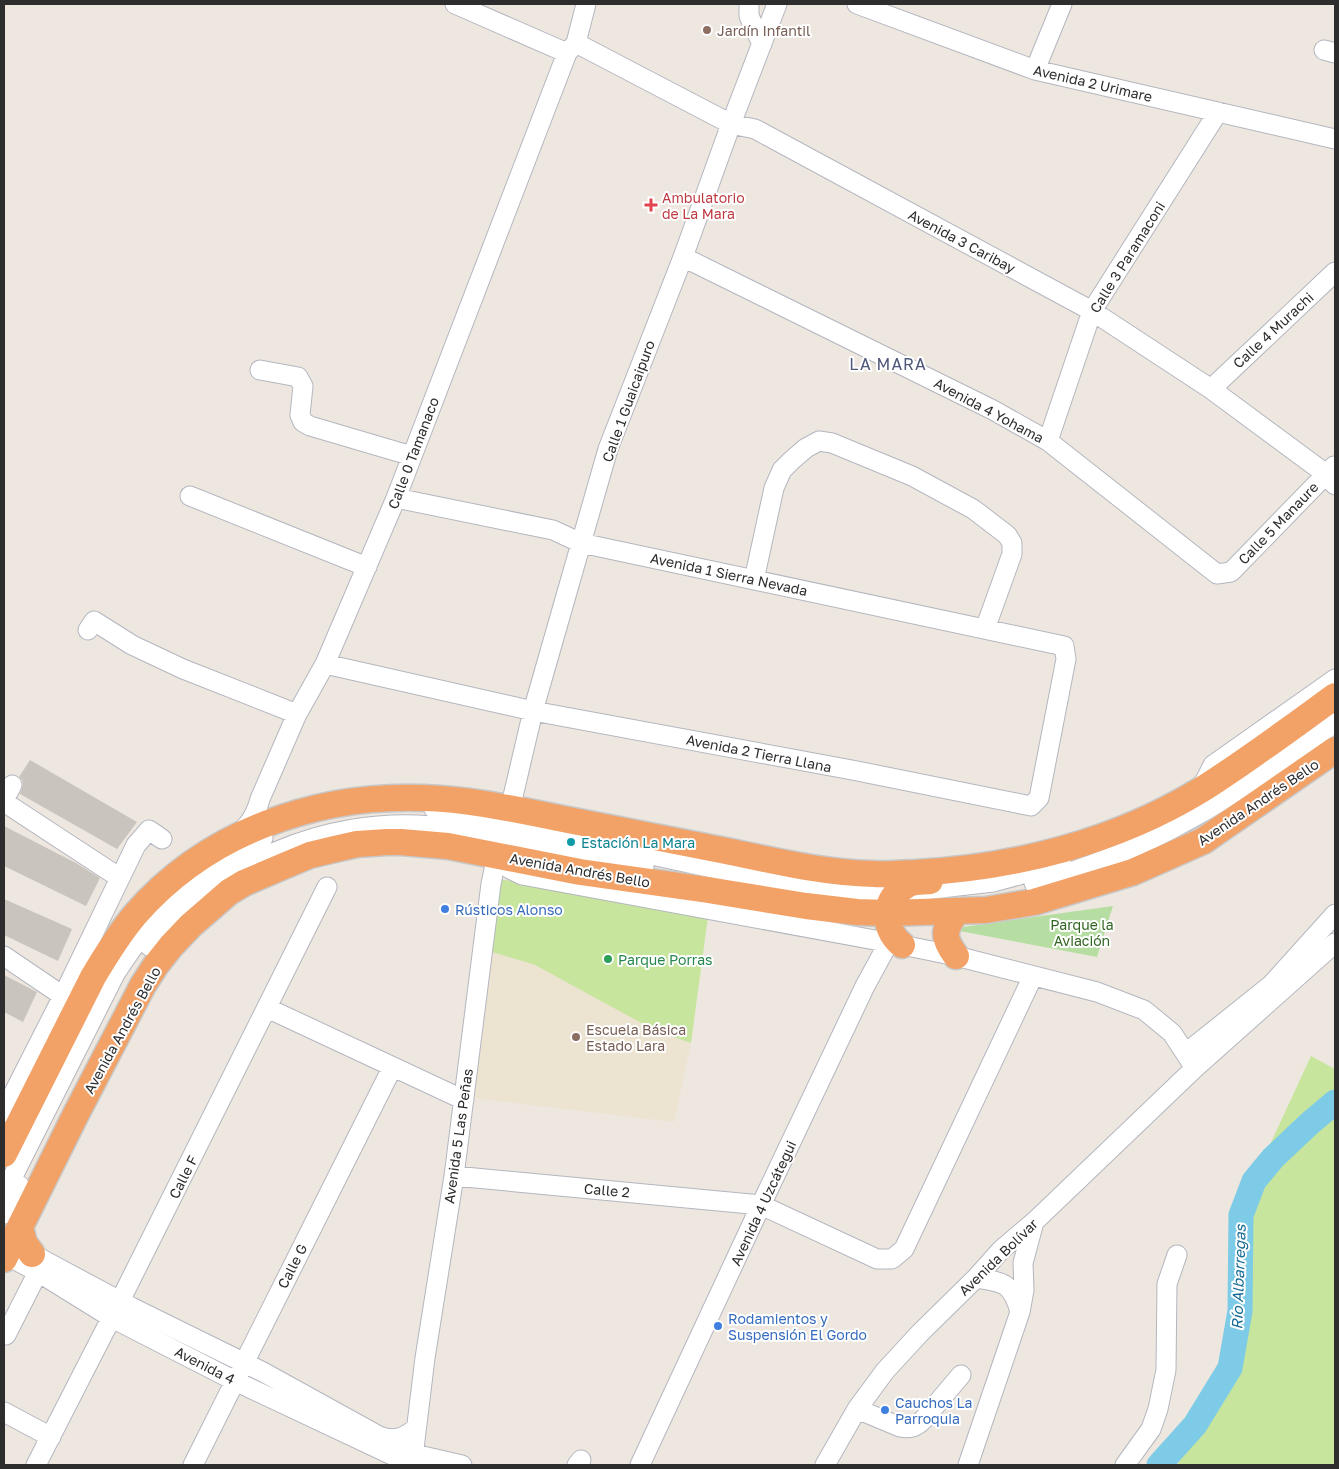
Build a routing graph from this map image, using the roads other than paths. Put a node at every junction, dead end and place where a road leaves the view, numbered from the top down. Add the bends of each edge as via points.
1 (455, 4) edge
2 (586, 4) edge
3 (749, 4) edge
4 (777, 4) edge
5 (857, 4) edge
6 (1062, 4) edge
7 (762, 44) junction
8 (571, 48) junction
9 (1035, 70) junction
10 (1218, 112) junction
11 (731, 124) junction
12 (1335, 139) edge
13 (683, 257) junction
14 (1335, 272) edge
15 (1092, 311) junction
16 (260, 370) dead end
17 (1212, 389) junction
18 (1048, 441) junction
19 (412, 456) junction
20 (1332, 474) edge
21 (190, 496) dead end
22 (396, 498) junction
23 (581, 543) junction
24 (366, 567) junction
25 (1217, 574) joint
26 (754, 580) junction
27 (985, 629) junction
28 (88, 630) dead end
29 (1064, 646) joint
30 (325, 664) junction
31 (1335, 679) edge
32 (1335, 696) edge
33 (1335, 710) edge
34 (533, 711) junction
35 (297, 714) junction
36 (1335, 723) edge
37 (1335, 750) edge
38 (1201, 790) junction
39 (6, 796) edge
40 (504, 831) junction
41 (233, 838) junction
42 (162, 839) dead end
43 (120, 878) junction
44 (327, 887) dead end
45 (956, 911) junction
46 (1335, 914) edge
47 (896, 915) junction
48 (1335, 943) edge
49 (4, 956) edge
50 (956, 956) junction
51 (1032, 976) junction
52 (63, 996) junction
53 (267, 1008) junction
54 (1191, 1060) junction
55 (50, 1064) junction
56 (392, 1068) junction
57 (464, 1100) junction
58 (4, 1109) edge
59 (4, 1154) edge
60 (4, 1175) edge
61 (454, 1176) junction
62 (4, 1194) edge
63 (761, 1205) junction
64 (1034, 1222) junction
65 (13, 1247) edge
66 (1177, 1255) dead end
67 (976, 1278) junction
68 (120, 1301) junction
69 (1020, 1312) junction
70 (112, 1318) junction
71 (5, 1336) edge
72 (244, 1363) junction
73 (961, 1375) dead end
74 (235, 1381) junction
75 (857, 1409) junction
76 (4, 1412) edge
77 (416, 1428) junction
78 (51, 1437) junction
79 (413, 1460) edge
80 (36, 1465) edge
81 (193, 1465) edge
82 (462, 1465) edge
83 (640, 1465) edge
84 (826, 1465) edge
85 (968, 1465) edge
86 (1125, 1465) edge

1 - 8 street, Avenida 3 Caribay
2 - 8 street, Calle 0 Tamanaco
3 - 7 street via 749,16
4 - 7 street, Calle 1 Guaicaipuro
5 - 9 street, Avenida 2 Urimare
6 - 9 street
7 - 11 street, Calle 1 Guaicaipuro
8 - 11 street, Avenida 3 Caribay
8 - 19 street, Calle 0 Tamanaco
9 - 10 street, Avenida 2 Urimare
10 - 12 street, Avenida 2 Urimare
10 - 15 street, Calle 3 Paramaconi
11 - 13 street, Calle 1 Guaicaipuro
11 - 15 street, Avenida 3 Caribay via 755,129
13 - 18 street, Avenida 4 Yohama via 993,410
13 - 23 street, Calle 1 Guaicaipuro via 608,449
14 - 17 street, Calle 4 Murachi
15 - 17 street, Avenida 3 Caribay
15 - 18 street, Calle 3 Paramaconi
16 - 19 street via 298,377 303,386 302,422
17 - 20 street, Avenida 3 Caribay
18 - 25 street, Avenida 4 Yohama
19 - 22 street, Calle 0 Tamanaco
20 - 25 street, Calle 5 Manaure via 1231,572
21 - 24 street
22 - 23 street, Avenida 1 Sierra Nevada via 553,530
22 - 24 street, Calle 0 Tamanaco
23 - 26 street, Avenida 1 Sierra Nevada
23 - 34 street, Calle 1 Guaicaipuro
24 - 30 street, Calle 0 Tamanaco
26 - 27 street, Avenida 1 Sierra Nevada
26 - 27 street via 774,488 782,470 806,448 819,441 832,443 912,476 973,509 1007,535 1012,543 1012,554
27 - 29 street, Avenida 1 Sierra Nevada
28 - 35 street via 94,621 132,645
29 - 34 street, Avenida 2 Tierra Llana via 1066,659 1039,798 1030,806
30 - 34 street, Avenida 2 Tierra Llana
30 - 35 street, Calle 0 Tamanaco
31 - 38 street via 1213,765
32 - 38 highway, Avenida Andrés Bello
33 - 47 street via 1250,770 1193,806 1155,825 1019,876 966,886
34 - 40 street, Calle 1 Guaicaipuro
35 - 41 street, Calle 0 Tamanaco via 254,818
36 - 47 street via 1209,808 1107,860 986,894 916,903
37 - 45 highway, Avenida Andrés Bello via 1204,841 1133,872 1034,902
38 - 47 highway, Avenida Andrés Bello via 1135,824 1097,839 1033,857 933,872
39 - 43 street
40 - 41 highway, Avenida Andrés Bello via 428,798 369,799 293,814
40 - 47 highway, Avenida Andrés Bello via 580,872 781,903
40 - 47 highway, Avenida Andrés Bello via 807,867
40 - 57 street, Avenida 5 Las Peñas via 491,884
40 - 62 street via 430,809 383,808 347,812 297,825 262,839 228,856 194,880 155,919 115,974
40 - 65 highway, Avenida Andrés Bello via 474,850 426,843 358,844 310,855 229,892 191,925 152,972 76,1114
41 - 55 highway, Avenida Andrés Bello via 174,877 133,917 93,977
42 - 43 street via 150,830 136,845
43 - 52 street
44 - 53 street, Calle F
45 - 47 highway, Avenida Andrés Bello
45 - 50 highway via 945,931 945,938
46 - 54 street via 1271,985
47 - 50 street
47 - 63 street, Avenida 4 Uzcátegui via 866,986
48 - 54 street
49 - 52 street
50 - 51 street
51 - 54 street via 1097,992 1144,1010 1172,1033
51 - 63 street, Calle 2 via 904,1249 892,1259 877,1259
52 - 58 street
53 - 56 street
53 - 68 street, Calle F
54 - 64 street, Avenida Bolívar
55 - 59 highway, Avenida Andrés Bello
55 - 60 highway via 51,1080
56 - 57 street
56 - 72 street, Calle G
57 - 61 street, Avenida 5 Las Peñas
61 - 63 street, Calle 2
61 - 77 street, Avenida 5 Las Peñas
63 - 83 street, Avenida 4 Uzcátegui
64 - 67 street, Avenida Bolívar via 1001,1250
64 - 69 street via 1024,1263
65 - 68 street
65 - 70 street, Avenida 4
65 - 71 street
66 - 86 street via 1167,1284 1166,1370 1158,1409 1151,1429
67 - 69 street via 1001,1283 1010,1289
67 - 75 street, Avenida Bolívar via 885,1371
68 - 70 street, Calle F
68 - 72 street
69 - 85 street
70 - 74 street, Avenida 4
70 - 78 street, Calle F
72 - 74 street, Calle G
72 - 77 street via 385,1438 400,1438
73 - 75 street via 923,1420 913,1427 900,1427
74 - 79 street, Avenida 4 via 394,1456
74 - 81 street, Calle G
75 - 84 street, Avenida Bolívar
76 - 78 street
77 - 79 street, Avenida 5 Las Peñas
78 - 80 street, Calle F
79 - 82 street, Avenida 4

